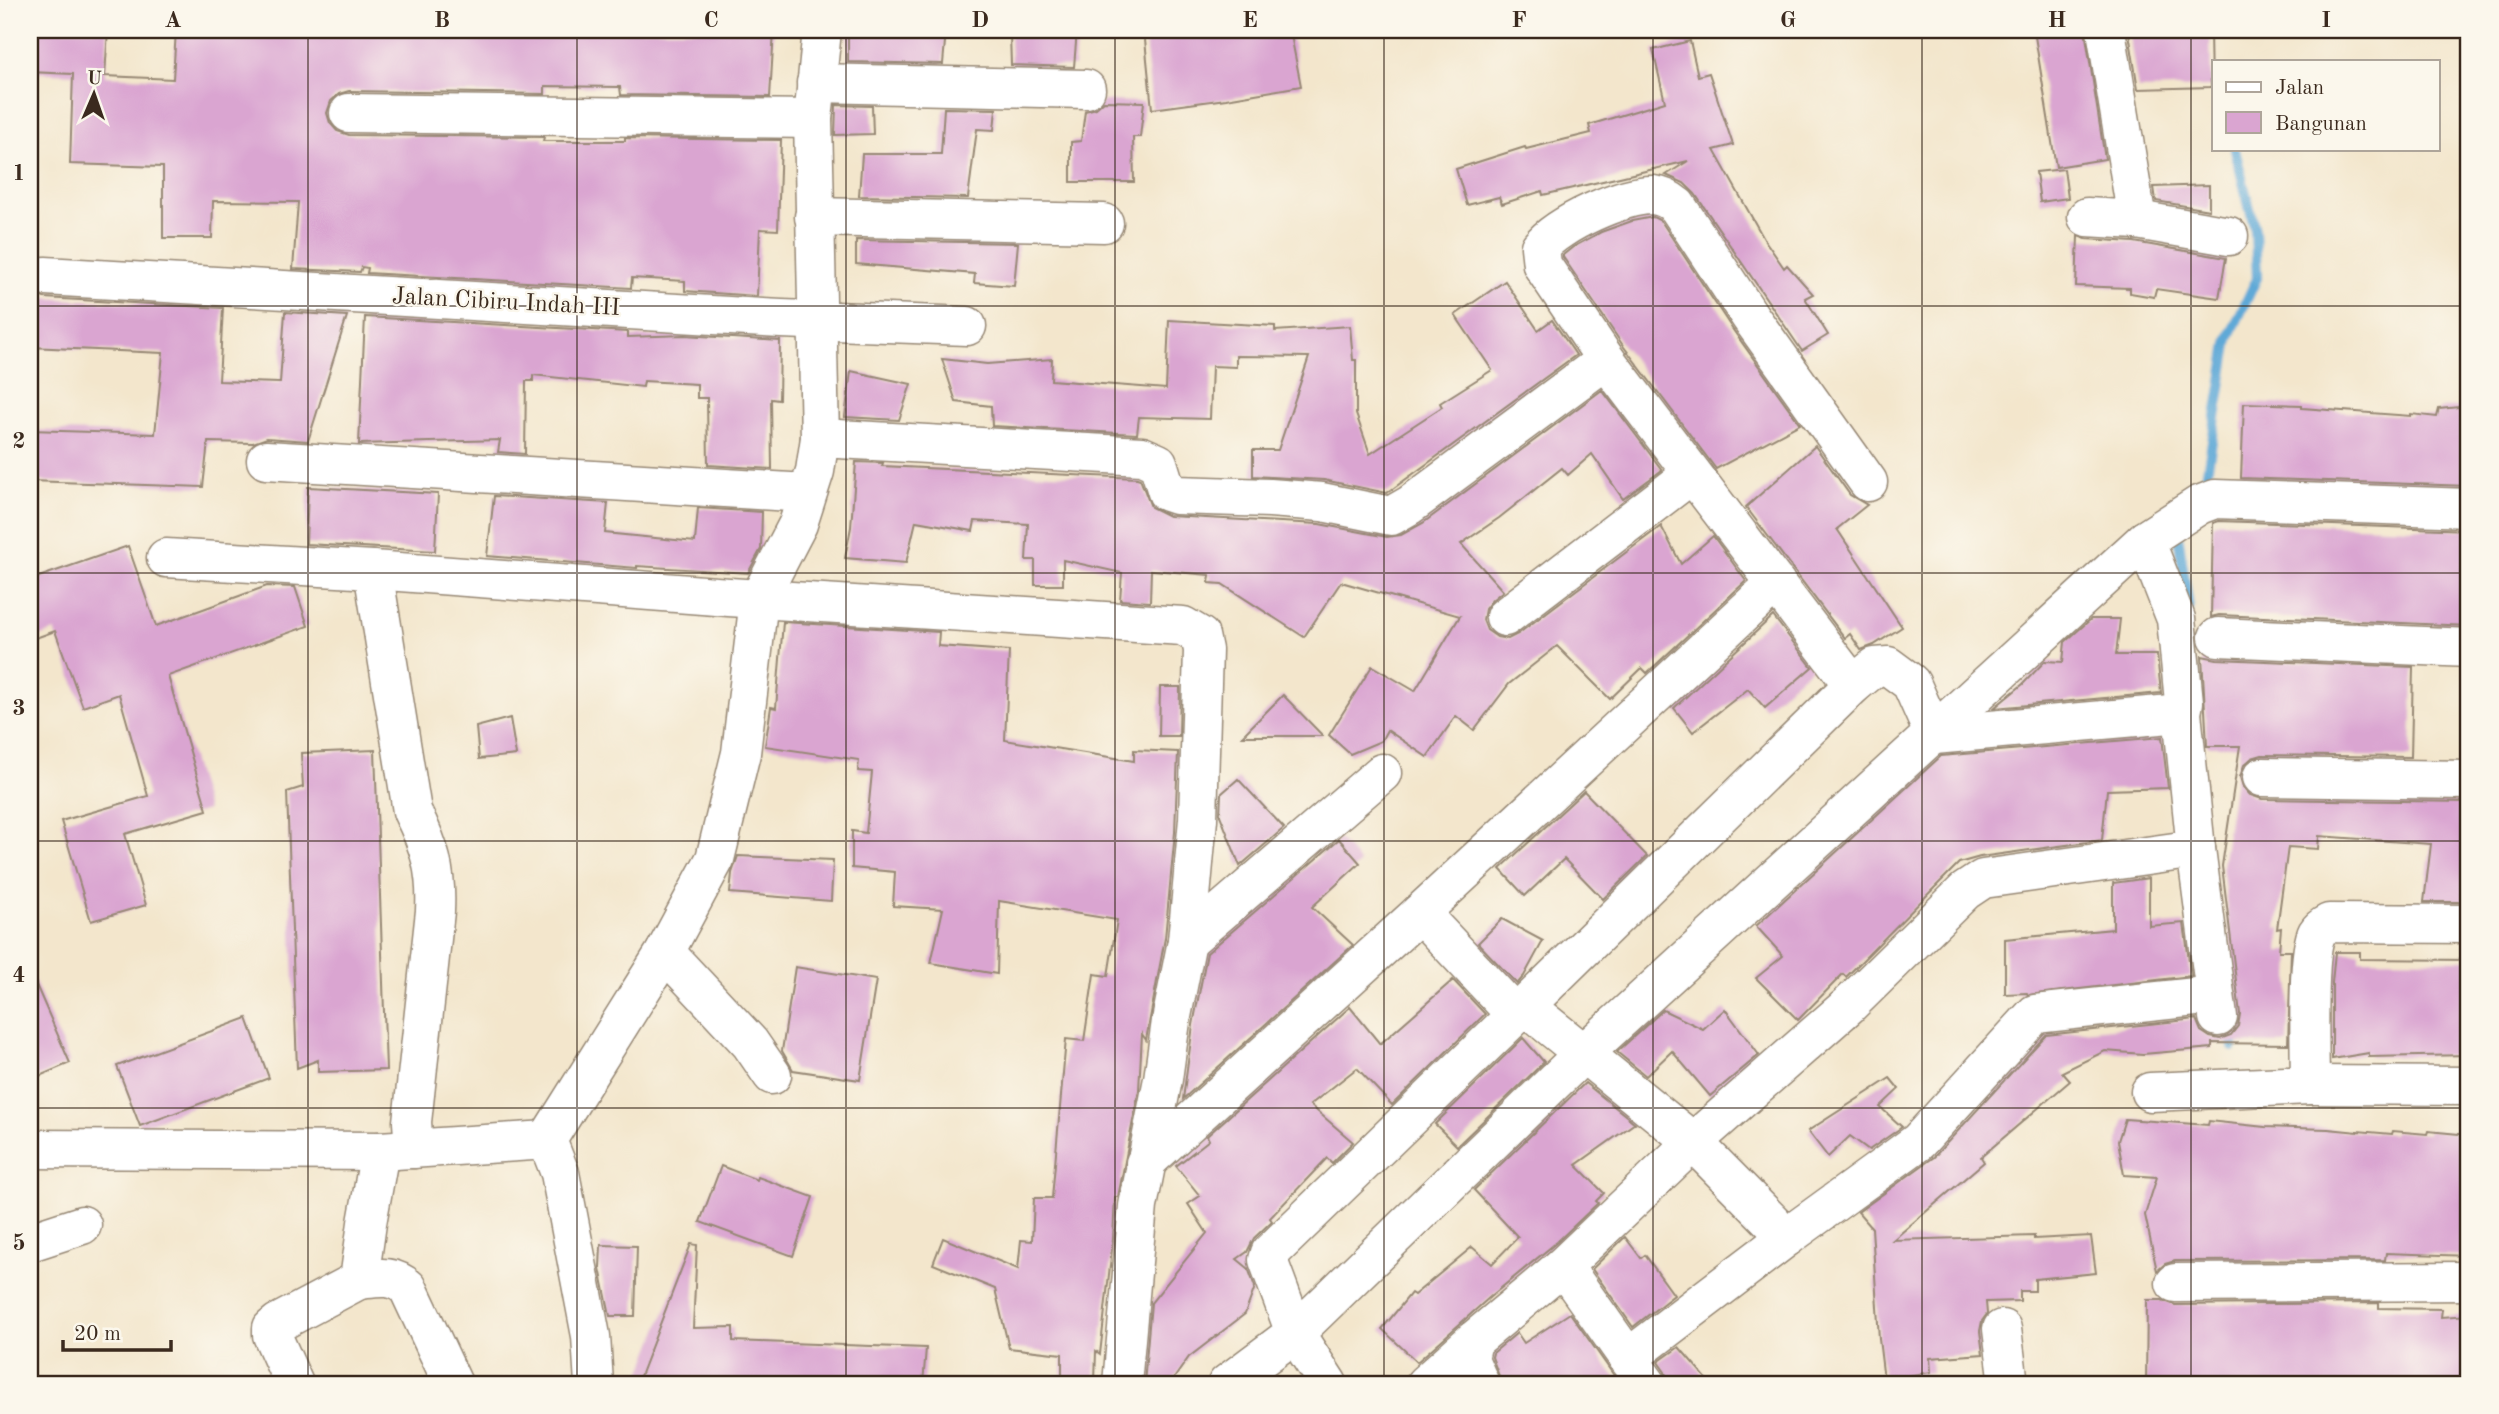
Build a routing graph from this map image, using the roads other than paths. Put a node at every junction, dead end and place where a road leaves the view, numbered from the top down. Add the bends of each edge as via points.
1 (822, 30) edge
2 (2106, 30) edge
3 (1086, 89) dead end
4 (815, 101) junction
5 (349, 113) dead end
6 (814, 217) junction
7 (2087, 217) dead end
8 (2137, 220) junction
9 (1104, 223) dead end
10 (2229, 236) dead end
11 (45, 276) dead end
12 (817, 320) junction
13 (967, 326) dead end
14 (1606, 360) junction
15 (820, 438) junction
16 (266, 460) dead end
17 (1692, 474) junction
18 (1868, 482) dead end
19 (807, 493) junction
20 (2469, 508) edge
21 (2145, 540) junction
22 (166, 558) dead end
23 (373, 570) junction
24 (1776, 583) junction
25 (759, 599) junction
26 (1505, 617) dead end
27 (2218, 637) dead end
28 (2469, 648) edge
29 (1853, 685) junction
30 (2182, 713) junction
31 (1934, 735) junction
32 (1382, 773) dead end
33 (2262, 777) dead end
34 (2469, 780) edge
35 (2196, 849) junction
36 (1420, 913) junction
37 (2469, 924) edge
38 (1187, 941) junction
39 (664, 952) junction
40 (1520, 1011) junction
41 (1584, 1054) junction
42 (772, 1075) dead end
43 (2310, 1086) junction
44 (2469, 1086) edge
45 (2150, 1092) dead end
46 (547, 1140) junction
47 (1693, 1142) junction
48 (30, 1149) edge
49 (397, 1150) junction
50 (1145, 1163) junction
51 (82, 1225) dead end
52 (1787, 1237) junction
53 (30, 1242) edge
54 (1563, 1266) junction
55 (359, 1280) junction
56 (2469, 1281) edge
57 (2175, 1283) dead end
58 (2002, 1329) dead end
59 (1295, 1333) junction
60 (1473, 1341) junction
61 (1637, 1371) edge
62 (294, 1384) edge
63 (453, 1384) edge
64 (594, 1384) edge
65 (1122, 1384) edge
66 (1227, 1384) edge
67 (1328, 1384) edge
68 (1425, 1384) edge
69 (1480, 1384) edge
70 (2009, 1384) edge

1 - 4 street
2 - 8 street
3 - 4 street
4 - 5 street
4 - 6 street
6 - 9 street
6 - 12 street
7 - 8 street
8 - 10 street
11 - 12 street, Jalan Cibiru Indah III
12 - 13 street, Jalan Cibiru Indah III
12 - 15 street
14 - 15 street via 1391,516 1322,502 1176,495 1167,492 1157,463 1142,456
14 - 17 street
14 - 18 street via 1542,265 1540,247 1560,230 1627,198 1665,197 1677,206
15 - 19 street
16 - 19 street
17 - 24 street
17 - 26 street
19 - 25 street via 798,524
20 - 21 street via 2215,499
21 - 30 street via 2176,619
21 - 31 street
22 - 23 street
23 - 25 street
23 - 49 street via 412,811 424,834 436,881 412,1122
24 - 29 street
24 - 36 street
25 - 38 street via 1183,626 1200,636 1198,819
25 - 39 street via 741,753 715,859
27 - 28 street
29 - 31 street via 1875,667 1888,666 1911,683
29 - 40 street
30 - 31 street
30 - 35 street
31 - 41 street
32 - 38 street
33 - 34 street
35 - 47 street via 1983,879
35 - 52 street via 2217,1006 2035,1014 1918,1142
36 - 40 street
36 - 50 street
37 - 43 street via 2329,923 2322,927 2311,956
38 - 50 street
39 - 42 street via 750,1043
39 - 46 street
40 - 41 street
40 - 59 street via 1270,1253 1268,1260
41 - 47 street
41 - 59 street
43 - 44 street
43 - 45 street
46 - 49 street
46 - 64 street via 561,1173 591,1336
47 - 52 street
47 - 54 street
48 - 49 street
49 - 55 street via 366,1223
50 - 65 street
51 - 53 street
52 - 61 street
54 - 60 street
54 - 61 street
55 - 62 street via 272,1328
55 - 63 street via 386,1277 400,1280 408,1288
56 - 57 street
58 - 70 street
59 - 66 street
59 - 67 street
60 - 68 street
60 - 69 street via 1469,1359

